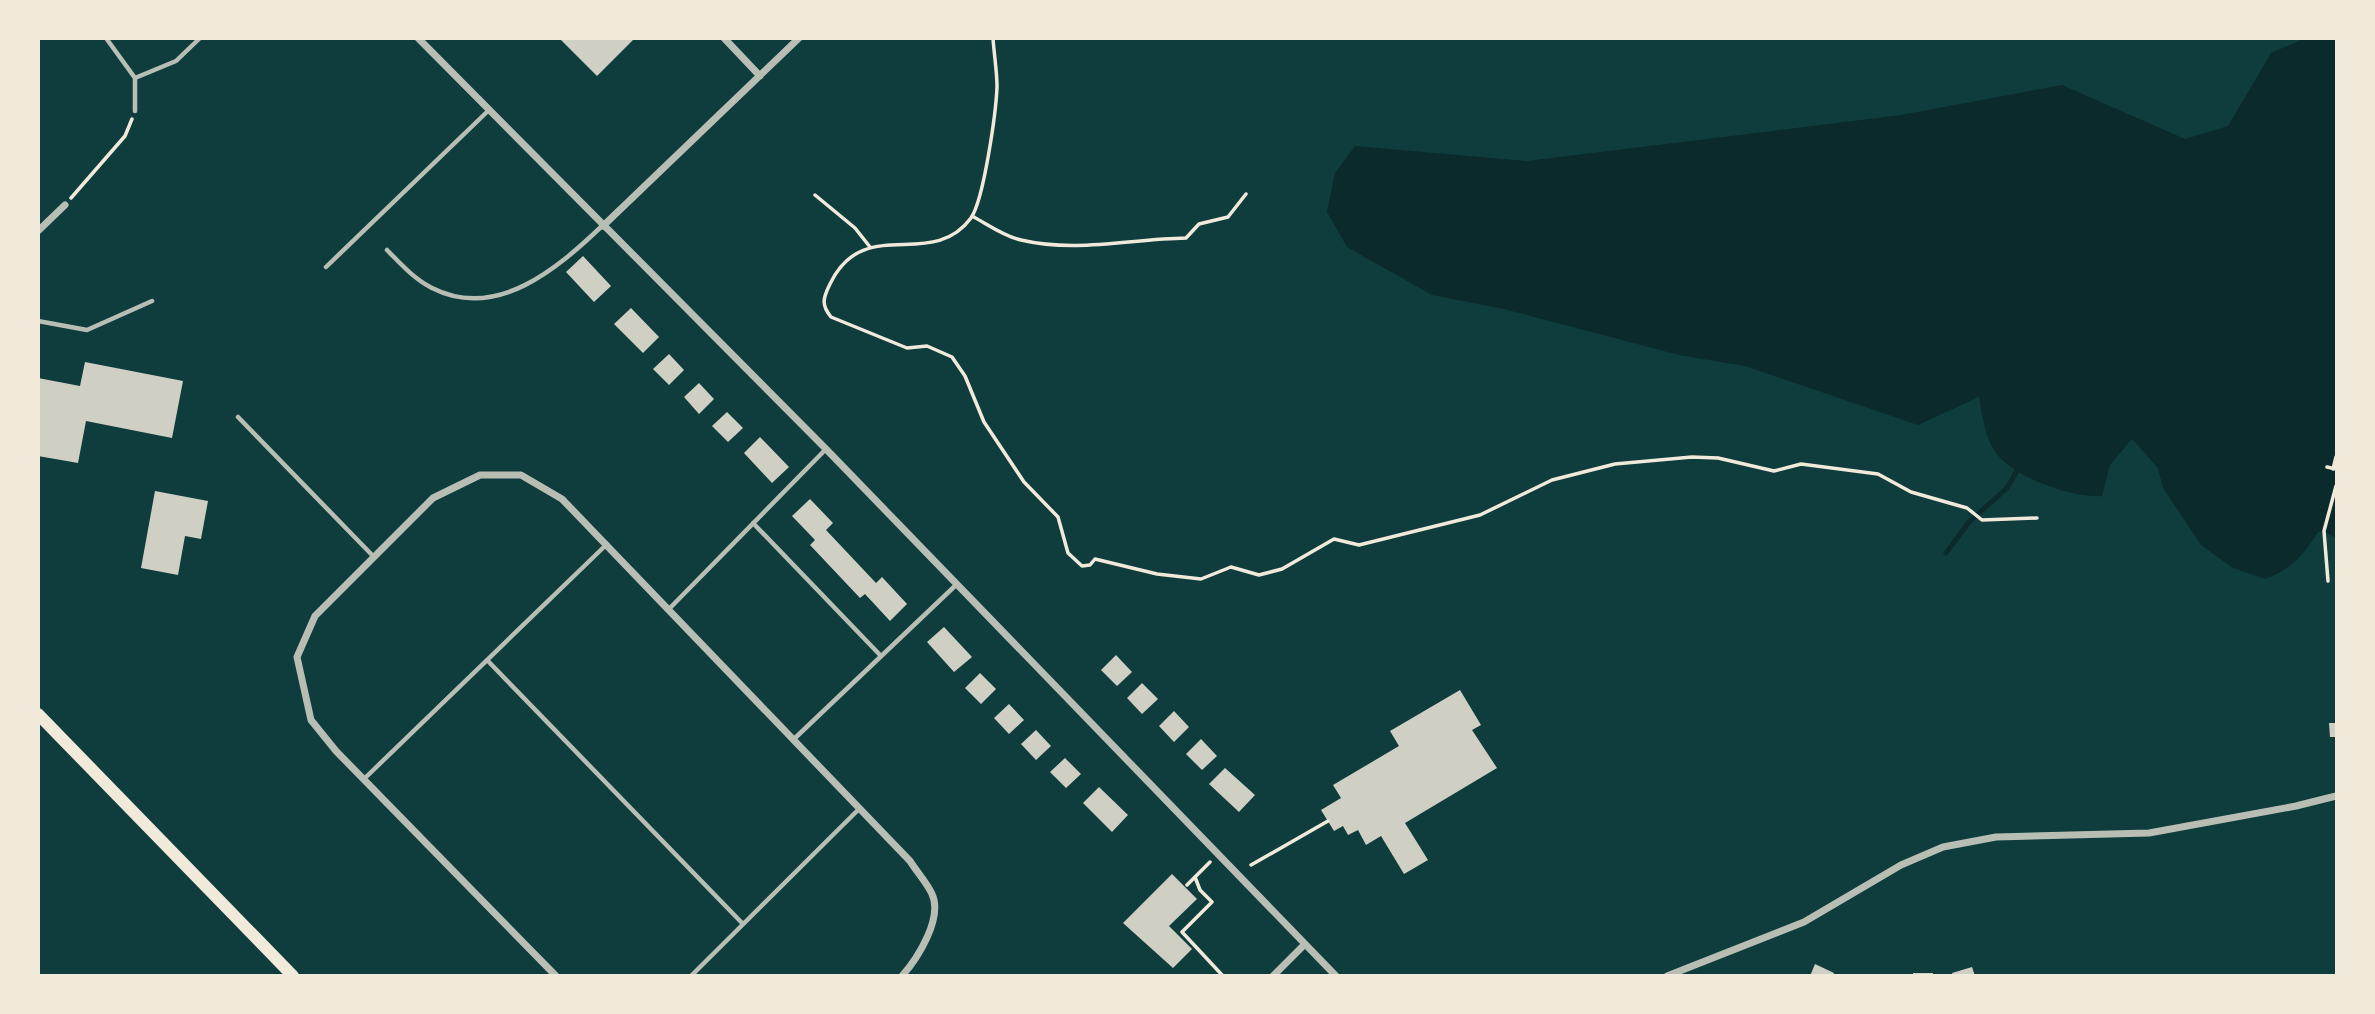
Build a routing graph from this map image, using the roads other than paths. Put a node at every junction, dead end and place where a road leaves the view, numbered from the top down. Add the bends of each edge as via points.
1 (106, 38) edge
2 (200, 38) edge
3 (418, 38) edge
4 (724, 38) edge
5 (799, 38) edge
6 (760, 76) junction
7 (135, 78) junction
8 (489, 110) junction
9 (135, 111) road end
10 (65, 205) road end
11 (603, 226) junction
12 (38, 231) edge
13 (387, 250) dead end
14 (326, 267) dead end
15 (152, 301) dead end
16 (38, 321) edge
17 (238, 417) dead end
18 (826, 449) junction
19 (753, 523) junction
20 (607, 544) junction
21 (373, 556) junction
22 (957, 585) junction
23 (669, 609) junction
24 (881, 656) junction
25 (487, 660) junction
26 (38, 714) edge
27 (794, 739) junction
28 (364, 779) junction
29 (2336, 796) edge
30 (860, 807) junction
31 (743, 924) junction
32 (1305, 944) junction
33 (293, 975) edge
34 (556, 975) edge
35 (691, 975) edge
36 (902, 975) edge
37 (1273, 975) edge
38 (1336, 975) edge
39 (1667, 975) edge

1 - 7 lane
2 - 7 lane via 176,61
3 - 8 street
4 - 6 street
5 - 6 street
6 - 11 street
7 - 9 lane
8 - 11 street
8 - 14 lane
10 - 12 street
11 - 13 lane via 561,265 510,293 484,296 457,296 433,289 411,275
11 - 18 street
15 - 16 lane via 87,330
17 - 21 lane
18 - 19 lane
18 - 22 street
19 - 23 lane
19 - 24 lane
20 - 21 street via 562,499 521,475 480,475 433,498
20 - 23 street
20 - 25 lane
21 - 28 street via 315,616 297,657 311,720
22 - 24 lane
22 - 32 street
23 - 27 street
24 - 27 lane
25 - 28 lane
25 - 31 lane
26 - 33 main road
27 - 30 street
28 - 34 street
29 - 39 street via 2149,833 1996,837 1944,847 1901,865 1804,922
30 - 31 lane
30 - 36 street via 910,861 934,897 930,932 917,959
31 - 35 lane
32 - 37 street
32 - 38 street

